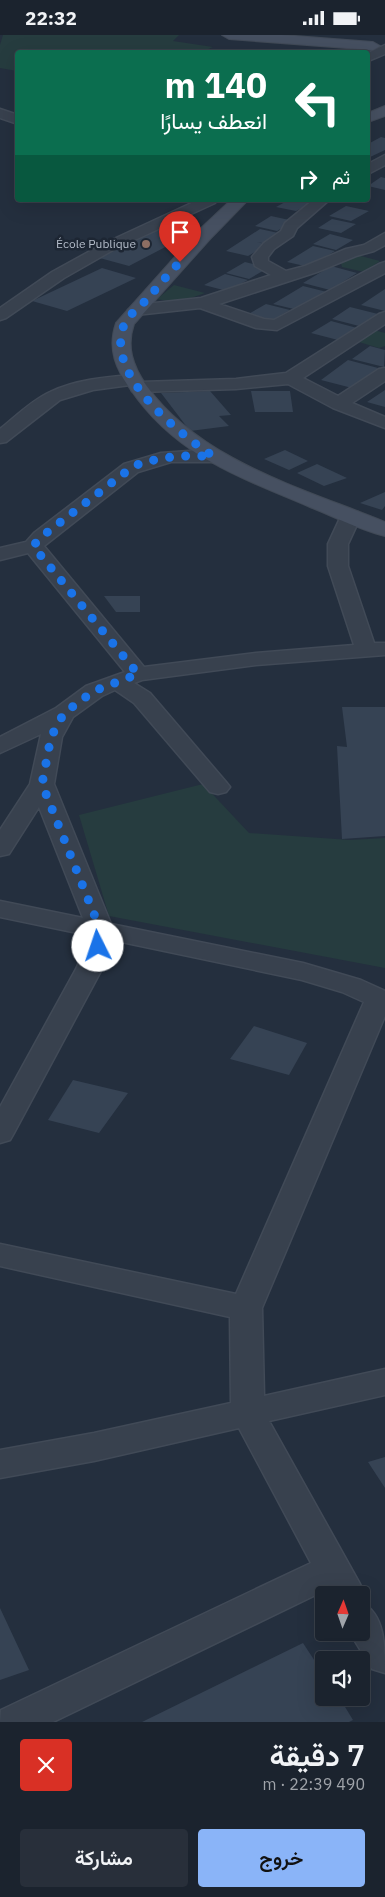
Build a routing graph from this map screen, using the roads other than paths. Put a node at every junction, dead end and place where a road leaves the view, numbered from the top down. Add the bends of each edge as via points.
1 (229, 35) edge
2 (293, 35) edge
3 (256, 36) edge
4 (378, 50) edge
5 (0, 113) edge
6 (15, 119) edge
7 (385, 159) edge
8 (370, 169) edge
9 (206, 202) edge
10 (238, 202) edge
11 (320, 202) edge
12 (385, 238) edge
13 (369, 248) junction
14 (385, 252) edge
15 (385, 267) edge
16 (284, 276) junction
17 (201, 303) junction
18 (136, 310) junction
19 (0, 315) edge
20 (385, 317) edge
21 (377, 329) edge
22 (385, 373) edge
23 (291, 378) junction
24 (136, 383) junction
25 (339, 404) junction
26 (385, 423) edge
27 (0, 438) edge
28 (213, 456) junction
29 (350, 516) junction
30 (382, 525) edge
31 (33, 546) junction
32 (0, 554) edge
33 (375, 649) edge
34 (138, 674) junction
35 (116, 681) junction
36 (64, 713) junction
37 (0, 746) edge
38 (42, 784) junction
39 (218, 787) dead end
40 (0, 849) edge
41 (0, 909) edge
42 (100, 929) junction
43 (382, 1001) edge
44 (0, 1133) edge
45 (0, 1255) edge
46 (246, 1308) junction
47 (385, 1382) edge
48 (248, 1414) junction
49 (0, 1464) edge
50 (340, 1582) edge
51 (370, 1633) edge
52 (385, 1657) edge
53 (14, 1722) edge

1 - 3 main road
2 - 4 main road
3 - 4 main road
5 - 6 street
7 - 8 street
9 - 19 street via 108,247 58,275
10 - 18 main road
11 - 16 street via 260,257 261,263
12 - 13 street
13 - 14 street
13 - 16 street
15 - 17 street via 277,325 262,324
16 - 17 street
17 - 18 street
18 - 24 main road via 125,323 120,341 126,366
20 - 21 street
21 - 23 street
22 - 25 street
23 - 24 street via 236,384
23 - 25 street
24 - 27 street via 88,385 59,394
24 - 28 main road via 167,421 186,439
25 - 26 street
28 - 29 main road
28 - 31 street via 160,458 131,468
29 - 30 main road
29 - 33 street via 338,544 338,566
31 - 32 street
31 - 34 street
33 - 34 street via 256,659
34 - 35 street
35 - 36 street via 94,691
35 - 39 street via 142,698
36 - 37 street
36 - 38 street via 51,737
38 - 40 street
38 - 42 street
41 - 42 street
42 - 43 street via 293,969 351,986
42 - 44 street via 98,946 89,969
43 - 46 street
45 - 46 street
46 - 48 street
47 - 48 street
48 - 49 street
48 - 50 street
50 - 53 street
51 - 52 street

